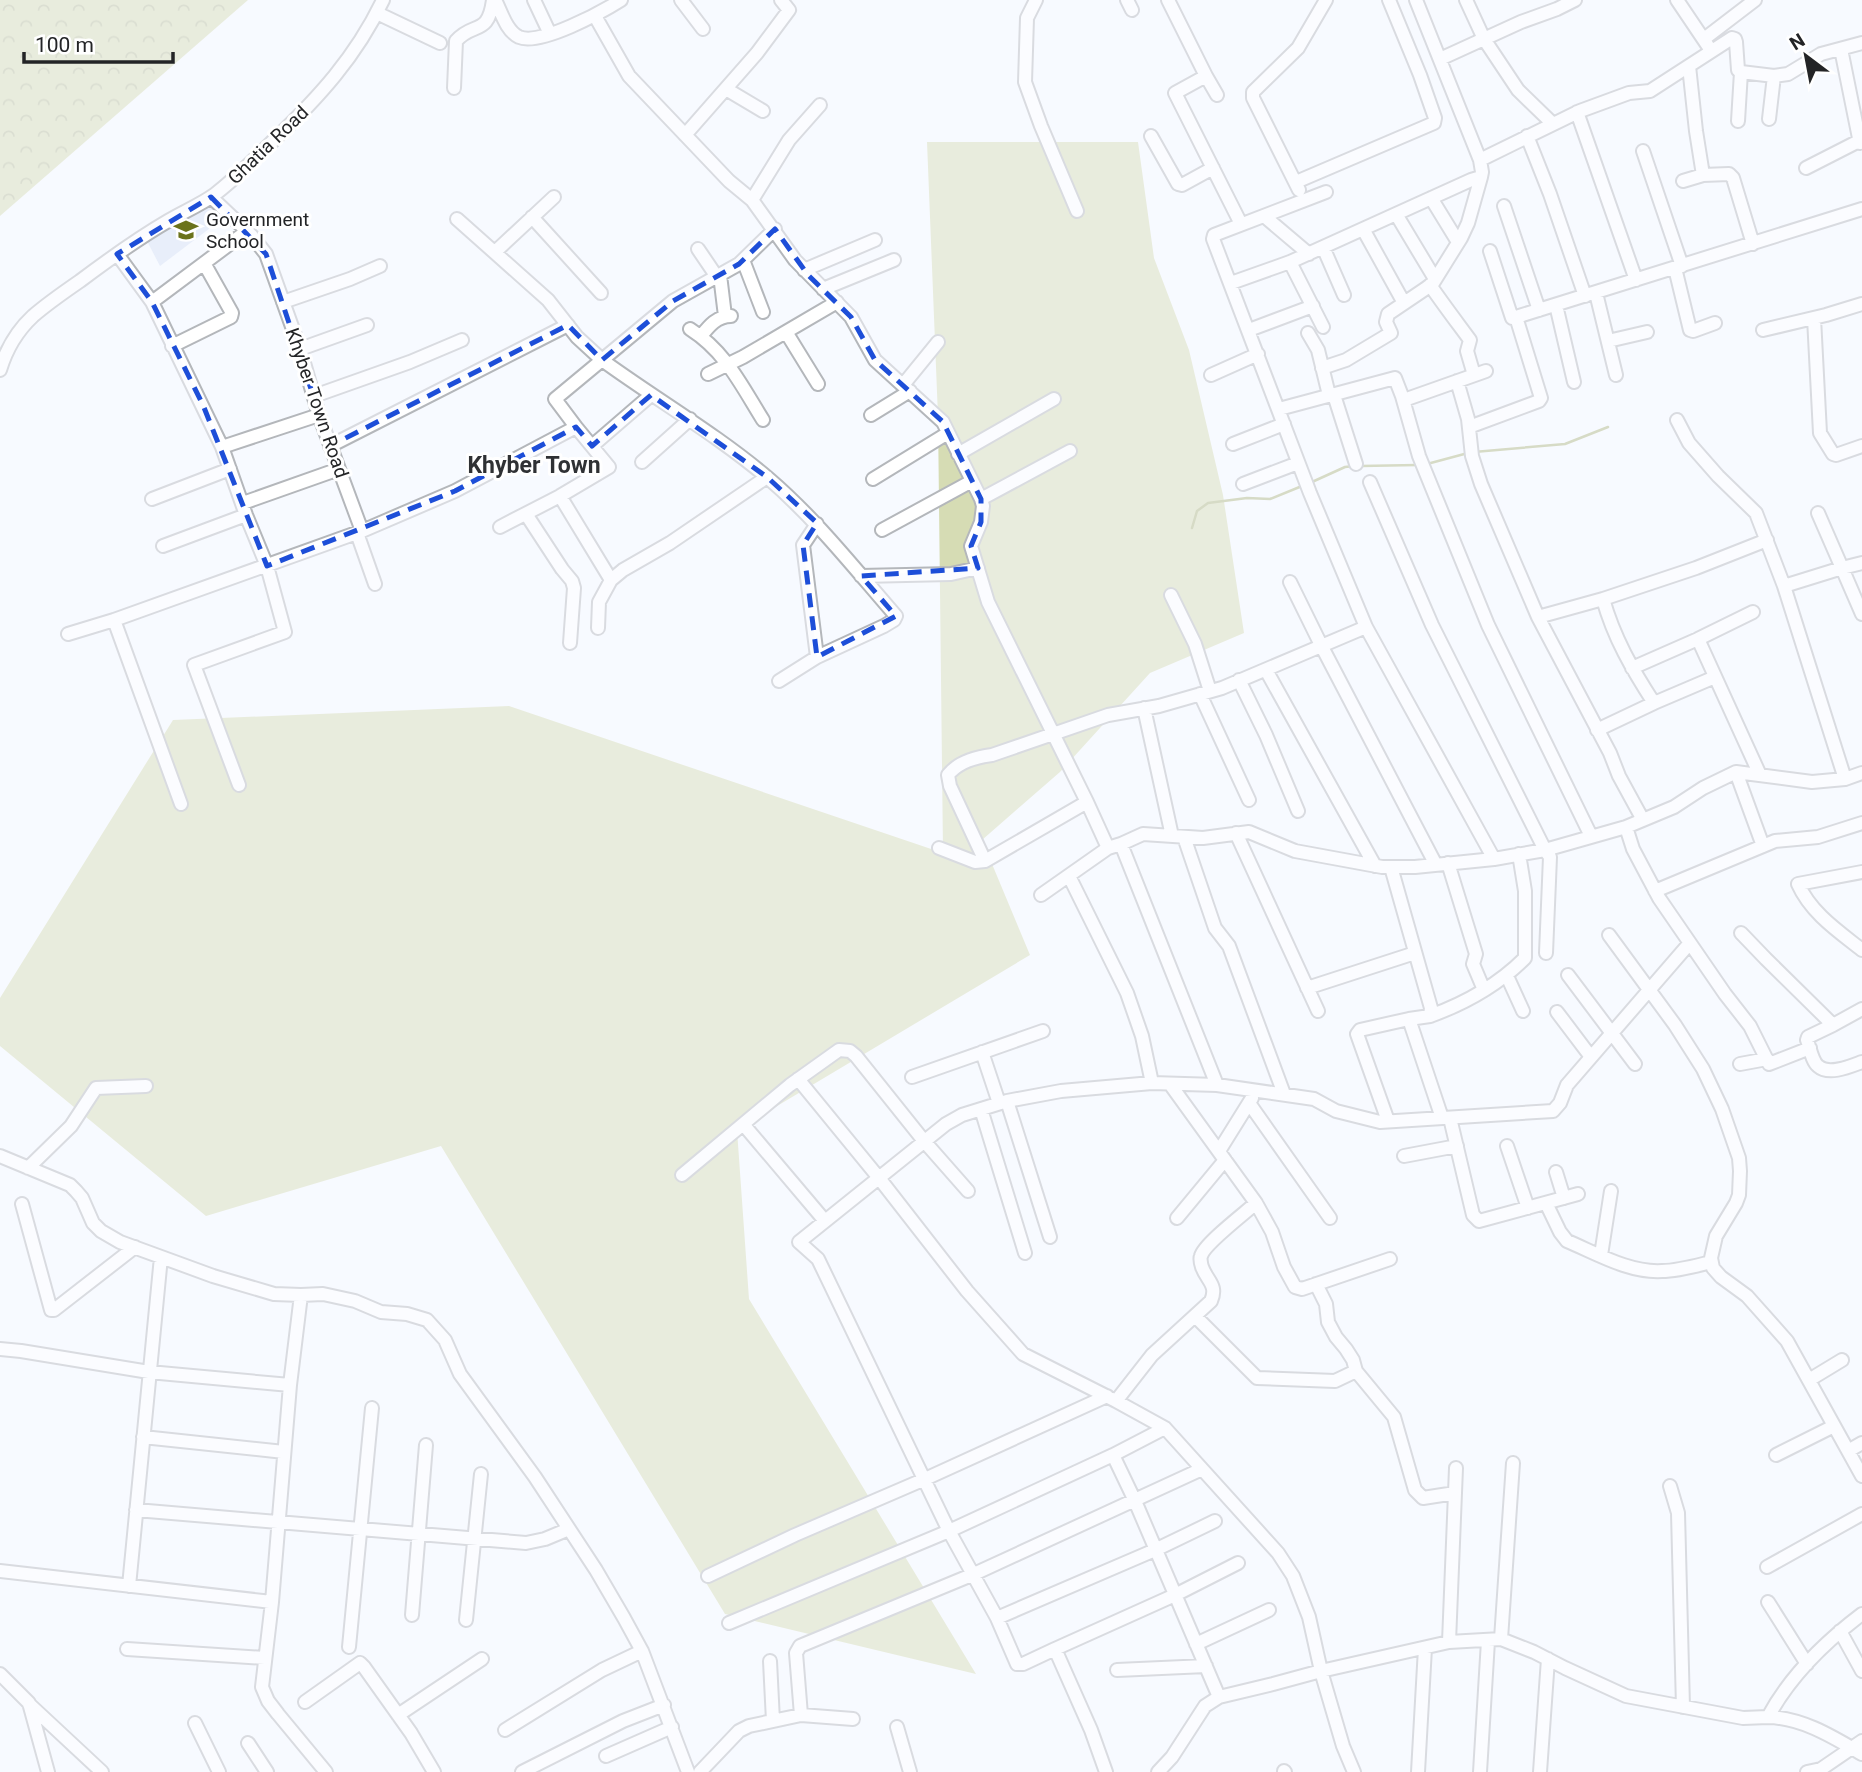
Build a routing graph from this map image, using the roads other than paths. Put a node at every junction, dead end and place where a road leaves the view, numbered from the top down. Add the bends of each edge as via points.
1 (383, 0) edge
2 (494, 0) edge
3 (534, 0) edge
4 (621, 0) edge
5 (681, 0) edge
6 (781, 0) edge
7 (1037, 0) edge
8 (1168, 0) edge
9 (1326, 0) edge
10 (1389, 0) edge
11 (1416, 0) edge
12 (1466, 0) edge
13 (1575, 0) edge
14 (1677, 0) edge
15 (1746, 2) edge
16 (1555, 4) edge
17 (377, 13) junction
18 (595, 16) junction
19 (703, 29) dead end
20 (550, 34) junction
21 (1484, 39) junction
22 (1704, 39) junction
23 (440, 43) dead end
24 (1862, 43) edge
25 (1841, 49) junction
26 (1712, 51) junction
27 (1441, 63) junction
28 (1689, 66) junction
29 (1741, 72) junction
30 (1420, 75) junction
31 (1206, 76) junction
32 (1774, 76) junction
33 (454, 88) dead end
34 (726, 89) junction
35 (1217, 95) dead end
36 (820, 105) dead end
37 (763, 111) dead end
38 (1577, 112) junction
39 (1769, 119) dead end
40 (1738, 121) dead end
41 (1552, 123) junction
42 (685, 135) junction
43 (1151, 136) dead end
44 (1527, 136) junction
45 (1861, 143) edge
46 (1643, 150) dead end
47 (1480, 160) junction
48 (1213, 168) junction
49 (1807, 168) dead end
50 (1703, 175) junction
51 (1481, 177) junction
52 (1683, 181) dead end
53 (1296, 182) junction
54 (1326, 192) dead end
55 (211, 197) junction
56 (554, 197) dead end
57 (1431, 198) junction
58 (752, 200) junction
59 (1305, 200) junction
60 (1504, 206) dead end
61 (1862, 209) edge
62 (1077, 211) dead end
63 (1396, 214) junction
64 (1264, 216) junction
65 (532, 217) junction
66 (457, 219) dead end
67 (1241, 224) junction
68 (775, 229) junction
69 (1363, 229) junction
70 (247, 231) junction
71 (875, 240) dead end
72 (1458, 242) junction
73 (1753, 244) junction
74 (1324, 247) junction
75 (698, 249) dead end
76 (1490, 251) dead end
77 (495, 252) junction
78 (117, 254) junction
79 (1310, 254) junction
80 (743, 260) junction
81 (894, 260) dead end
82 (204, 262) junction
83 (1290, 262) junction
84 (380, 266) dead end
85 (1679, 267) junction
86 (804, 270) junction
87 (718, 276) junction
88 (1636, 281) junction
89 (1433, 282) junction
90 (1231, 283) junction
91 (823, 289) junction
92 (601, 293) dead end
93 (1344, 295) dead end
94 (1590, 295) junction
95 (152, 302) junction
96 (283, 302) junction
97 (837, 302) junction
98 (1404, 303) junction
99 (1556, 305) junction
100 (1862, 305) edge
101 (1313, 306) junction
102 (1539, 310) junction
103 (763, 312) dead end
104 (1516, 317) junction
105 (1814, 318) junction
106 (1714, 323) dead end
107 (367, 325) dead end
108 (568, 325) junction
109 (1323, 327) dead end
110 (690, 329) dead end
111 (1249, 330) junction
112 (1763, 330) dead end
113 (786, 332) junction
114 (1647, 332) dead end
115 (1308, 333) dead end
116 (701, 337) junction
117 (462, 340) dead end
118 (1608, 341) junction
119 (939, 342) dead end
120 (172, 346) junction
121 (300, 349) junction
122 (1258, 354) junction
123 (602, 360) junction
124 (729, 363) junction
125 (1322, 368) junction
126 (0, 370) edge
127 (708, 374) dead end
128 (1211, 375) dead end
129 (1616, 375) dead end
130 (1457, 382) junction
131 (1574, 382) dead end
132 (818, 384) dead end
133 (906, 388) junction
134 (1331, 395) junction
135 (314, 396) junction
136 (652, 396) junction
137 (1054, 399) dead end
138 (1404, 400) junction
139 (1279, 410) junction
140 (319, 415) junction
141 (872, 415) dead end
142 (690, 419) junction
143 (763, 420) dead end
144 (1677, 420) dead end
145 (1284, 424) junction
146 (576, 427) junction
147 (1469, 427) junction
148 (948, 433) junction
149 (1233, 444) dead end
150 (330, 446) junction
151 (592, 446) junction
152 (1862, 446) edge
153 (222, 447) junction
154 (1070, 451) dead end
155 (958, 454) junction
156 (642, 462) dead end
157 (1298, 463) junction
158 (1356, 464) dead end
159 (230, 469) junction
160 (339, 469) junction
161 (767, 477) junction
162 (873, 479) dead end
163 (972, 481) junction
164 (1370, 482) dead end
165 (1244, 484) dead end
166 (560, 496) junction
167 (152, 499) dead end
168 (981, 499) junction
169 (244, 509) junction
170 (1818, 513) dead end
171 (526, 514) junction
172 (817, 524) junction
173 (500, 527) dead end
174 (882, 530) dead end
175 (359, 532) junction
176 (1767, 540) junction
177 (163, 546) dead end
178 (1862, 563) edge
179 (267, 566) junction
180 (978, 568) junction
181 (1843, 568) junction
182 (861, 576) junction
183 (611, 580) junction
184 (1290, 582) dead end
185 (375, 584) dead end
186 (1784, 586) junction
187 (1171, 595) dead end
188 (1603, 599) junction
189 (1752, 612) dead end
190 (1862, 614) edge
191 (1538, 617) junction
192 (114, 620) junction
193 (1366, 627) junction
194 (598, 628) dead end
195 (68, 634) dead end
196 (1698, 639) junction
197 (570, 643) dead end
198 (1321, 645) junction
199 (817, 657) junction
200 (1632, 668) junction
201 (1266, 670) junction
202 (1715, 677) junction
203 (779, 681) dead end
204 (1239, 681) junction
205 (1205, 693) junction
206 (1654, 703) junction
207 (1144, 708) junction
208 (1597, 730) junction
209 (1053, 735) junction
210 (1736, 772) junction
211 (1862, 773) edge
212 (1760, 775) junction
213 (1845, 779) junction
214 (239, 785) dead end
215 (1249, 800) dead end
216 (1087, 802) junction
217 (181, 804) dead end
218 (1298, 811) dead end
219 (1643, 820) junction
220 (1862, 823) edge
221 (1626, 827) junction
222 (1236, 833) junction
223 (1178, 836) junction
224 (1591, 836) junction
225 (1121, 844) junction
226 (1763, 846) junction
227 (940, 848) dead end
228 (1108, 848) junction
229 (1545, 850) junction
230 (1519, 854) junction
231 (1493, 859) junction
232 (985, 861) junction
233 (1442, 864) junction
234 (1375, 866) junction
235 (1391, 867) junction
236 (1862, 872) edge
237 (1069, 876) junction
238 (1655, 891) junction
239 (1041, 895) dead end
240 (1741, 933) dead end
241 (1609, 935) dead end
242 (1689, 944) junction
243 (1862, 950) edge
244 (1416, 953) junction
245 (1546, 953) dead end
246 (1568, 975) dead end
247 (1507, 976) junction
248 (1307, 988) junction
249 (1484, 990) junction
250 (1649, 990) junction
251 (1862, 1009) edge
252 (1318, 1011) dead end
253 (1524, 1011) dead end
254 (1558, 1012) dead end
255 (1430, 1016) junction
256 (1409, 1019) junction
257 (1833, 1025) junction
258 (1043, 1031) dead end
259 (1612, 1032) junction
260 (1810, 1048) junction
261 (982, 1052) junction
262 (1591, 1057) junction
263 (1767, 1059) junction
264 (1862, 1062) edge
265 (1635, 1064) dead end
266 (1740, 1065) dead end
267 (912, 1077) dead end
268 (798, 1079) junction
269 (1152, 1083) junction
270 (1170, 1084) junction
271 (1217, 1085) junction
272 (146, 1086) dead end
273 (1258, 1090) junction
274 (1284, 1094) junction
275 (1003, 1102) junction
276 (1249, 1103) junction
277 (981, 1109) junction
278 (1446, 1118) junction
279 (1388, 1121) junction
280 (743, 1124) junction
281 (924, 1141) junction
282 (1457, 1146) junction
283 (1507, 1146) dead end
284 (0, 1156) edge
285 (1222, 1156) junction
286 (1404, 1156) dead end
287 (28, 1168) junction
288 (1556, 1172) dead end
289 (682, 1175) dead end
290 (878, 1178) junction
291 (968, 1191) dead end
292 (1611, 1191) dead end
293 (1578, 1195) dead end
294 (1564, 1198) junction
295 (1256, 1203) junction
296 (1546, 1203) junction
297 (22, 1204) dead end
298 (1528, 1208) junction
299 (1177, 1217) dead end
300 (1329, 1218) dead end
301 (825, 1221) junction
302 (1050, 1237) dead end
303 (135, 1247) junction
304 (1025, 1254) dead end
305 (1601, 1255) junction
306 (161, 1257) junction
307 (1390, 1259) dead end
308 (1711, 1262) junction
309 (1316, 1284) junction
310 (302, 1295) junction
311 (1195, 1316) junction
312 (0, 1349) edge
313 (1842, 1360) dead end
314 (1356, 1371) junction
315 (149, 1372) junction
316 (1809, 1380) junction
317 (290, 1385) junction
318 (1111, 1399) junction
319 (372, 1408) dead end
320 (1834, 1426) junction
321 (1165, 1428) junction
322 (143, 1437) junction
323 (1862, 1443) edge
324 (426, 1445) dead end
325 (1849, 1451) junction
326 (284, 1452) junction
327 (1113, 1455) junction
328 (1776, 1455) dead end
329 (1513, 1463) dead end
330 (1456, 1468) dead end
331 (1202, 1469) junction
332 (481, 1475) dead end
333 (1862, 1476) edge
334 (925, 1479) junction
335 (1670, 1486) dead end
336 (1455, 1493) junction
337 (1135, 1501) junction
338 (136, 1510) junction
339 (1862, 1514) edge
340 (1215, 1521) dead end
341 (277, 1523) junction
342 (569, 1529) junction
343 (361, 1530) junction
344 (949, 1531) junction
345 (418, 1534) junction
346 (474, 1539) junction
347 (1155, 1550) junction
348 (1238, 1563) dead end
349 (1767, 1567) dead end
350 (0, 1572) edge
351 (974, 1574) junction
352 (708, 1576) dead end
353 (129, 1586) junction
354 (1175, 1595) junction
355 (272, 1602) junction
356 (1768, 1602) dead end
357 (1269, 1610) dead end
358 (1862, 1614) edge
359 (412, 1615) dead end
360 (997, 1618) junction
361 (466, 1620) dead end
362 (729, 1623) dead end
363 (1840, 1631) junction
364 (1495, 1640) junction
365 (1449, 1642) junction
366 (1196, 1644) junction
367 (349, 1647) dead end
368 (1425, 1648) junction
369 (127, 1649) dead end
370 (1055, 1649) junction
371 (642, 1651) junction
372 (265, 1658) junction
373 (482, 1659) dead end
374 (1548, 1659) junction
375 (769, 1661) dead end
376 (1807, 1664) junction
377 (1206, 1666) junction
378 (1117, 1670) dead end
379 (1321, 1671) junction
380 (1862, 1671) edge
381 (0, 1674) edge
382 (1219, 1697) junction
383 (305, 1702) dead end
384 (29, 1703) junction
385 (664, 1705) junction
386 (1683, 1707) junction
387 (398, 1715) junction
388 (801, 1715) junction
389 (1768, 1717) junction
390 (853, 1719) dead end
391 (773, 1721) junction
392 (195, 1723) dead end
393 (672, 1727) junction
394 (897, 1727) dead end
395 (505, 1730) dead end
396 (248, 1743) dead end
397 (1858, 1748) edge
398 (606, 1756) dead end
399 (48, 1772) edge
400 (102, 1772) edge
401 (219, 1772) edge
402 (267, 1772) edge
403 (326, 1772) edge
404 (434, 1772) edge
405 (522, 1772) edge
406 (688, 1772) edge
407 (700, 1772) edge
408 (910, 1772) edge
409 (1106, 1772) edge
410 (1158, 1772) edge
411 (1354, 1772) edge
412 (1418, 1772) edge
413 (1480, 1772) edge
414 (1540, 1772) edge
415 (1807, 1772) edge

1 - 17 street, Ghatia Road
2 - 20 street via 510,30 519,37
2 - 33 street via 482,27 456,41
3 - 20 street
4 - 18 street
5 - 19 street
6 - 34 street via 789,10
7 - 62 street via 1027,18 1025,82
8 - 31 street
9 - 53 street via 1298,48 1253,92
10 - 30 street
11 - 27 street
12 - 21 street
13 - 16 street
14 - 22 street
15 - 22 street
16 - 21 street
17 - 23 street
17 - 55 street, Ghatia Road via 351,56 311,104
18 - 20 street
18 - 42 street via 629,76
21 - 27 street
21 - 41 street via 1518,90
22 - 26 street
24 - 25 street
25 - 32 street
25 - 45 street
26 - 28 street
26 - 29 street via 1735,39
27 - 30 street
27 - 47 street
28 - 38 street via 1650,91 1629,93
28 - 50 street
29 - 32 street
29 - 40 street
30 - 53 street via 1434,123
31 - 35 street
31 - 48 street via 1175,93
32 - 39 street
34 - 37 street
34 - 42 street
36 - 58 street via 789,139
38 - 41 street
38 - 88 street
41 - 44 street
42 - 58 street
43 - 48 street via 1181,186
44 - 47 street
44 - 94 street
45 - 49 street
46 - 85 street
47 - 51 street
48 - 67 street
50 - 52 street
50 - 73 street via 1729,174 1733,178
51 - 57 street
51 - 72 street
53 - 59 street
54 - 59 street
55 - 70 street, Khyber Town Road
55 - 78 street, Ghatia Road
56 - 65 street
57 - 63 street
57 - 72 street
58 - 68 street
59 - 64 street
60 - 102 street
61 - 73 street
63 - 69 street
63 - 89 street
64 - 67 street
64 - 79 street
65 - 77 street
65 - 92 street
66 - 77 street
67 - 90 street via 1213,239
68 - 80 street
68 - 86 street
69 - 74 street
69 - 98 street
70 - 82 street
70 - 96 street, Khyber Town Road via 266,254
71 - 86 street
72 - 89 street
73 - 85 street
74 - 79 street
74 - 93 street
75 - 87 street
76 - 104 street via 1511,315
77 - 108 street via 548,300
78 - 95 street
78 - 126 street, Ghatia Road via 32,317 17,335
79 - 83 street
80 - 87 street
80 - 103 street
81 - 91 street
82 - 95 street
82 - 120 street via 232,317
83 - 90 street
83 - 101 street
84 - 96 street
85 - 88 street
85 - 106 street via 1690,330
86 - 91 street
87 - 116 street via 728,316 710,324
87 - 123 street via 673,301
88 - 94 street
89 - 98 street
89 - 130 street via 1469,340 1467,351 1480,373
90 - 111 street
91 - 97 street
94 - 99 street
94 - 118 street
95 - 120 street
96 - 121 street, Khyber Town Road
97 - 113 street
97 - 133 street via 875,360
98 - 125 street via 1388,314 1391,333 1346,360
99 - 102 street
99 - 131 street
100 - 105 street
101 - 109 street
101 - 111 street
102 - 104 street
104 - 147 street via 1541,398
105 - 112 street
105 - 152 street via 1820,433 1836,455
107 - 121 street
108 - 123 street
108 - 150 street
110 - 116 street
111 - 122 street
113 - 124 street
113 - 132 street
114 - 118 street
115 - 125 street
116 - 124 street
117 - 135 street
118 - 129 street
119 - 133 street
120 - 153 street
121 - 135 street, Khyber Town Road
122 - 128 street
122 - 139 street
123 - 136 street
123 - 146 street via 555,398
124 - 127 street
124 - 143 street
125 - 134 street
130 - 138 street
130 - 147 street
133 - 141 street
133 - 148 street via 943,422
134 - 138 street via 1395,378
134 - 139 street
134 - 158 street
135 - 140 street, Khyber Town Road
136 - 142 street
136 - 151 street
137 - 155 street
138 - 224 street via 1419,456 1488,625
139 - 145 street
140 - 150 street, Khyber Town Road
140 - 153 street
142 - 156 street
142 - 161 street
144 - 176 street via 1689,443 1756,513
145 - 149 street
145 - 157 street
146 - 151 street
146 - 175 street via 455,491
147 - 191 street via 1481,484
148 - 155 street
148 - 162 street
150 - 160 street, Khyber Town Road
151 - 166 street via 608,467
153 - 159 street
154 - 168 street
155 - 163 street
157 - 165 street
157 - 193 street
159 - 167 street
159 - 169 street
160 - 169 street
160 - 175 street, Khyber Town Road
161 - 172 street
161 - 183 street
163 - 168 street
163 - 174 street
164 - 229 street via 1432,625
166 - 171 street
166 - 183 street
168 - 180 street via 982,522 971,546
169 - 177 street
169 - 179 street
170 - 181 street
171 - 173 street
171 - 197 street via 572,581
172 - 182 street
172 - 199 street via 803,545
175 - 179 street
175 - 185 street, Khyber Town Road
176 - 186 street
176 - 188 street
178 - 181 street
179 - 192 street
179 - 214 street via 285,632 194,665
180 - 182 street via 950,574
180 - 209 street via 988,602
181 - 186 street
181 - 190 street
182 - 199 street via 896,616 894,620
183 - 194 street via 599,602
184 - 198 street
186 - 213 street
187 - 205 street via 1195,644
188 - 191 street
188 - 200 street
189 - 196 street
191 - 208 street
192 - 195 street
192 - 217 street
193 - 198 street
193 - 231 street
196 - 200 street
196 - 202 street
198 - 201 street
198 - 233 street
199 - 203 street
200 - 206 street
201 - 204 street
201 - 234 street
202 - 206 street
202 - 212 street
204 - 205 street
204 - 218 street
205 - 207 street
205 - 215 street
206 - 208 street
207 - 209 street via 1108,715
207 - 223 street
208 - 219 street
209 - 216 street
209 - 232 street via 977,757 948,775
210 - 212 street
210 - 219 street
210 - 226 street
211 - 213 street
212 - 213 street via 1812,782
216 - 228 street
216 - 232 street
219 - 221 street
220 - 226 street via 1818,837
221 - 224 street
221 - 238 street
222 - 223 street
222 - 234 street via 1249,832 1295,851
222 - 248 street
223 - 225 street via 1143,834
223 - 274 street via 1215,928 1229,946
224 - 229 street
225 - 228 street
225 - 271 street
226 - 238 street
227 - 232 street via 975,862
228 - 237 street
229 - 230 street
229 - 245 street via 1550,857
230 - 231 street
230 - 247 street via 1525,891 1525,958
231 - 233 street
233 - 235 street
233 - 249 street via 1476,954 1473,964
234 - 235 street
235 - 244 street
236 - 243 street via 1798,884 1826,922
237 - 239 street
237 - 269 street via 1127,993
238 - 242 street
240 - 257 street
241 - 250 street
242 - 250 street
242 - 263 street via 1751,1026
244 - 248 street
244 - 255 street
246 - 259 street
247 - 249 street
247 - 253 street
248 - 252 street
249 - 255 street
250 - 259 street
250 - 308 street via 1710,1081 1739,1158 1739,1195 1716,1236
251 - 257 street
254 - 262 street
255 - 256 street
256 - 278 street
256 - 279 street via 1357,1034
257 - 260 street via 1808,1037
258 - 261 street
259 - 262 street
259 - 265 street
260 - 263 street via 1773,1063
260 - 264 street via 1821,1068 1836,1070
261 - 267 street
261 - 275 street
262 - 278 street via 1567,1085 1553,1111
263 - 266 street
268 - 280 street
268 - 281 street via 839,1050 850,1051
268 - 290 street
269 - 270 street
269 - 275 street via 1061,1091
270 - 271 street
270 - 285 street
271 - 273 street
272 - 287 street via 96,1088 71,1126
273 - 274 street
273 - 276 street
274 - 279 street
275 - 277 street
275 - 302 street
276 - 285 street
276 - 300 street
277 - 281 street via 962,1115
277 - 304 street
278 - 279 street
278 - 282 street
280 - 289 street
280 - 301 street
281 - 290 street
281 - 291 street
282 - 286 street
282 - 298 street via 1479,1221
283 - 298 street
284 - 287 street
285 - 295 street
285 - 299 street
287 - 303 street via 69,1185 101,1231
288 - 294 street
290 - 301 street
290 - 318 street via 1023,1354
292 - 305 street
293 - 294 street
294 - 296 street
295 - 309 street via 1295,1287
295 - 311 street via 1201,1254 1200,1265 1214,1293
296 - 298 street
296 - 305 street via 1567,1241
297 - 303 street via 51,1310
301 - 334 street via 799,1242 818,1259
303 - 306 street
305 - 308 street via 1640,1270 1660,1272
306 - 310 street via 274,1294
306 - 315 street
307 - 309 street
308 - 316 street via 1720,1278 1747,1296 1774,1325
309 - 314 street via 1328,1322
310 - 317 street
310 - 342 street via 334,1296 381,1312 427,1320 445,1340 460,1374
311 - 314 street via 1257,1378 1335,1381
311 - 318 street
312 - 315 street
313 - 316 street
314 - 336 street via 1394,1417 1419,1496
315 - 317 street
315 - 322 street
316 - 320 street
317 - 326 street
318 - 321 street
318 - 334 street
319 - 343 street
320 - 325 street
320 - 328 street
321 - 327 street
321 - 331 street
322 - 326 street
322 - 338 street
323 - 325 street
324 - 345 street
325 - 333 street
326 - 341 street
327 - 337 street
327 - 344 street
329 - 364 street
330 - 336 street
331 - 337 street
331 - 379 street via 1293,1576 1309,1617
332 - 346 street
334 - 344 street
334 - 352 street
335 - 386 street via 1678,1513
336 - 365 street
337 - 347 street
337 - 351 street
338 - 341 street
338 - 353 street
339 - 349 street
340 - 347 street
341 - 343 street
341 - 355 street
342 - 346 street via 526,1543
342 - 371 street
343 - 345 street
343 - 367 street
344 - 351 street
344 - 362 street
345 - 346 street
345 - 359 street
346 - 361 street
347 - 354 street
347 - 360 street
348 - 354 street
350 - 353 street
351 - 360 street
351 - 388 street via 800,1646 796,1653
353 - 355 street
354 - 366 street
354 - 370 street
355 - 372 street
356 - 376 street
357 - 366 street
358 - 363 street
360 - 370 street via 1017,1664
363 - 376 street
363 - 380 street
364 - 365 street
364 - 374 street
364 - 413 street
365 - 368 street
366 - 377 street
368 - 379 street
368 - 412 street
369 - 372 street
370 - 409 street
371 - 385 street
371 - 395 street via 602,1670
372 - 403 street via 262,1687 268,1702
373 - 387 street
374 - 386 street via 1626,1696
374 - 414 street
375 - 391 street
376 - 389 street
377 - 378 street
377 - 382 street
379 - 382 street
379 - 411 street
381 - 384 street
382 - 410 street via 1205,1706
383 - 387 street via 359,1663
384 - 399 street
384 - 400 street
385 - 393 street
385 - 405 street
386 - 389 street via 1743,1718
387 - 404 street
388 - 390 street
388 - 391 street
389 - 397 street via 1822,1731
391 - 407 street via 739,1731
392 - 401 street
393 - 398 street
393 - 406 street
394 - 408 street
396 - 402 street
397 - 415 street

